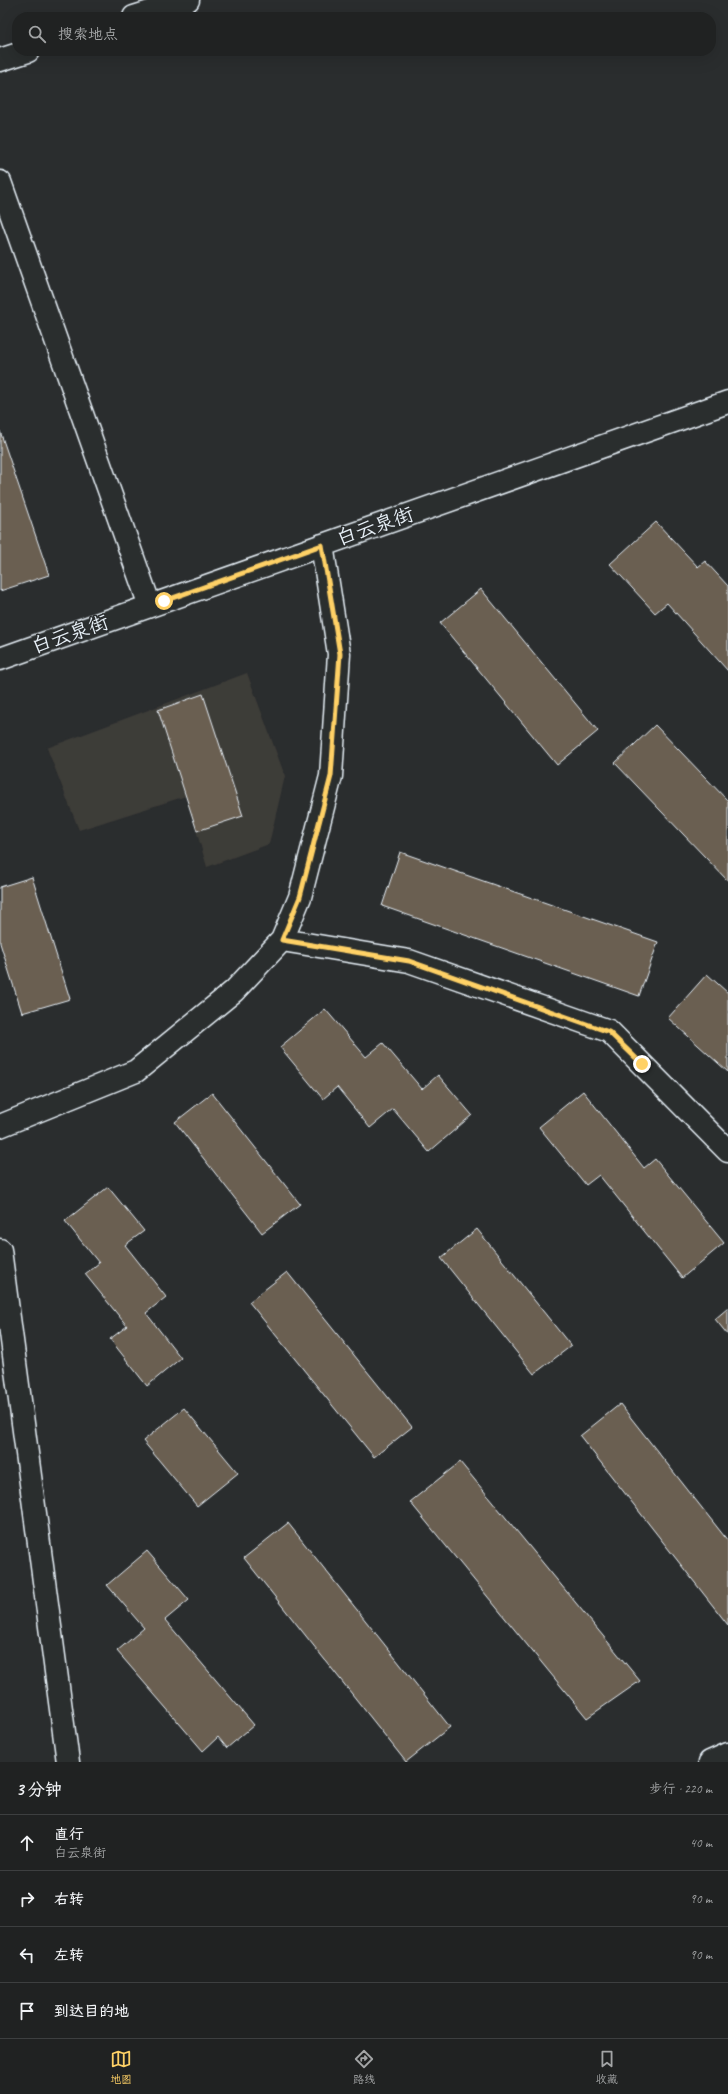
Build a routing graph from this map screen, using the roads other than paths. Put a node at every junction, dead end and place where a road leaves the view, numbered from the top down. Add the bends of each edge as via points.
1 (188, 0) edge
2 (150, 12) edge
3 (12, 56) edge
4 (0, 60) edge
5 (0, 182) edge
6 (728, 402) edge
7 (322, 545) junction
8 (150, 606) junction
9 (0, 659) edge
10 (282, 940) junction
11 (0, 1126) edge
12 (728, 1151) edge
13 (0, 1250) edge
14 (728, 1754) edge
15 (68, 1762) edge
16 (710, 1762) edge

1 - 2 street
3 - 4 street
5 - 8 street
6 - 7 street, 白云泉街
7 - 8 street, 白云泉街
7 - 10 street via 340,654 331,776 300,897
8 - 9 street, 白云泉街
10 - 11 street via 234,991 136,1071
10 - 12 street via 409,961 609,1032
13 - 15 street
14 - 16 street

